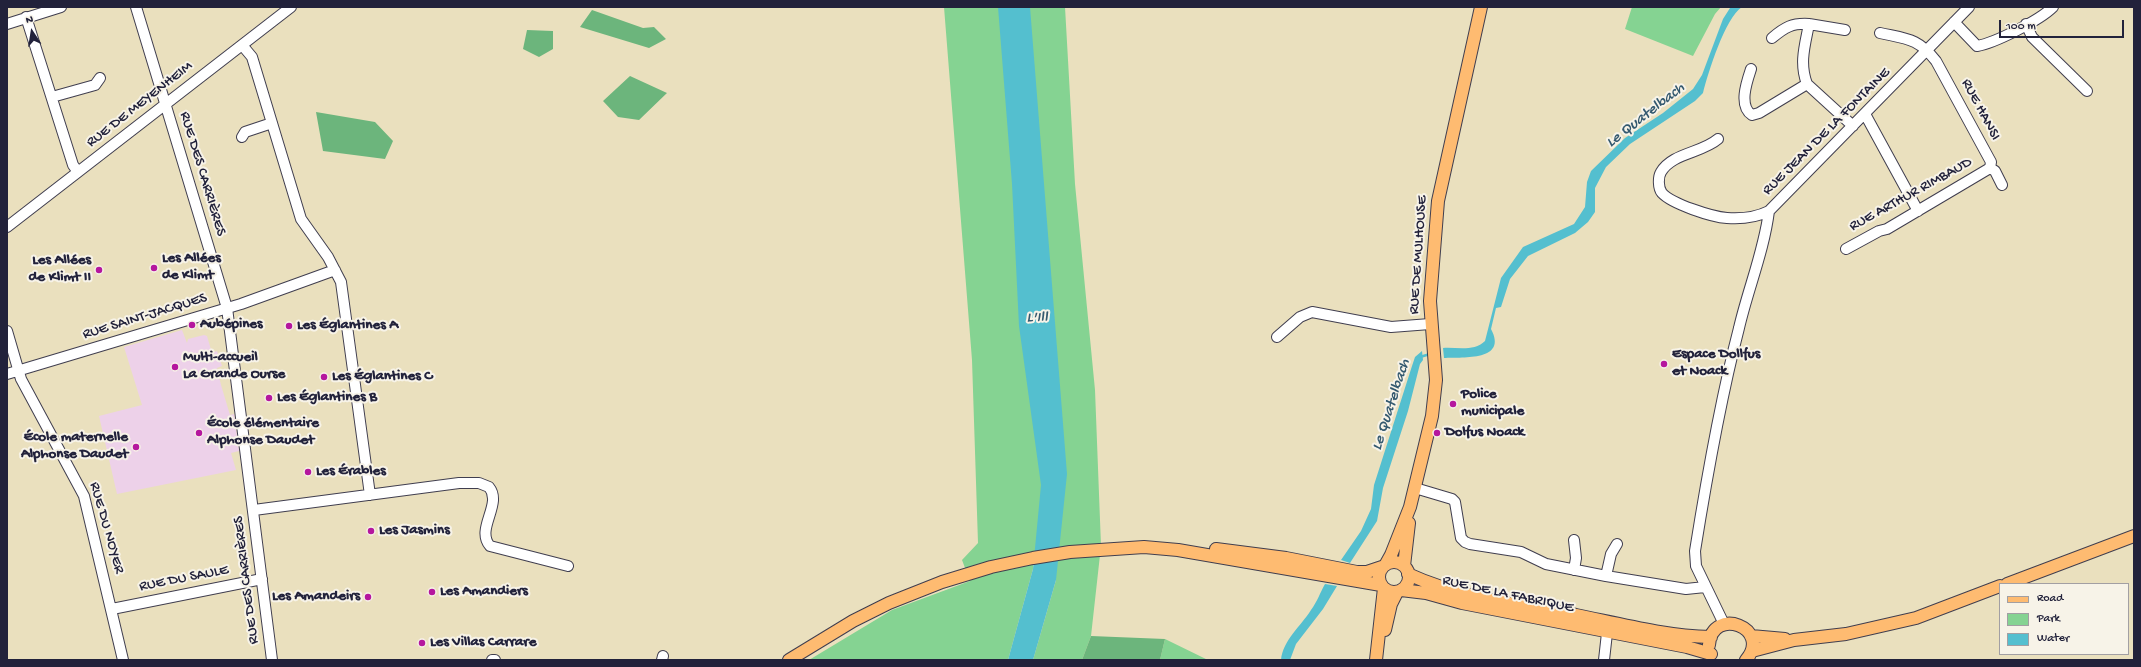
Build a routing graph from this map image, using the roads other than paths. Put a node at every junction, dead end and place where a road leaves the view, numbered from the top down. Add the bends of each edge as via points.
1 (61, 7) edge
2 (136, 7) edge
3 (291, 7) edge
4 (1481, 7) edge
5 (1970, 7) edge
6 (2053, 7) edge
7 (26, 17) junction
8 (1954, 22) junction
9 (7, 24) edge
10 (1809, 24) junction
11 (2026, 24) junction
12 (1845, 30) dead end
13 (1880, 34) dead end
14 (1772, 38) dead end
15 (242, 45) junction
16 (1927, 51) junction
17 (1751, 69) dead end
18 (100, 78) dead end
19 (1807, 84) junction
20 (2087, 91) dead end
21 (52, 98) junction
22 (166, 104) junction
23 (1865, 114) junction
24 (272, 123) junction
25 (1853, 126) junction
26 (242, 137) dead end
27 (1718, 139) dead end
28 (1990, 168) junction
29 (78, 172) junction
30 (2002, 185) dead end
31 (1769, 211) junction
32 (1918, 211) junction
33 (7, 227) edge
34 (1846, 249) dead end
35 (335, 270) junction
36 (227, 308) junction
37 (1430, 324) junction
38 (7, 331) edge
39 (1277, 337) dead end
40 (18, 370) junction
41 (7, 374) edge
42 (1415, 488) junction
43 (370, 495) junction
44 (1410, 507) junction
45 (254, 510) junction
46 (2134, 536) edge
47 (1574, 540) dead end
48 (1617, 544) dead end
49 (568, 566) dead end
50 (1384, 566) junction
51 (1406, 570) junction
52 (1574, 570) junction
53 (1348, 574) junction
54 (1606, 576) junction
55 (262, 579) junction
56 (2009, 583) edge
57 (1999, 586) edge
58 (1382, 587) junction
59 (1705, 587) junction
60 (1399, 591) junction
61 (112, 609) junction
62 (1724, 624) junction
63 (1608, 627) junction
64 (1751, 636) junction
65 (1711, 637) junction
66 (1379, 640) junction
67 (1794, 640) junction
68 (1749, 656) edge
69 (1713, 657) edge
70 (122, 660) edge
71 (272, 660) edge
72 (789, 660) edge
73 (1376, 660) edge
74 (1604, 660) edge

1 - 7 street
2 - 22 street, RUE DES CARRIÈRES
3 - 15 street, RUE DE MEYENHEIM
4 - 37 main road, RUE DE MULHOUSE via 1438,201 1431,275
5 - 8 street, RUE JEAN DE LA FONTAINE
6 - 11 street via 2045,15
7 - 9 street
7 - 21 street
8 - 11 street via 1977,46 1988,45
8 - 16 street, RUE JEAN DE LA FONTAINE
10 - 12 street
10 - 14 street via 1797,23 1787,26
10 - 19 street via 1802,61 1802,73
11 - 20 street via 2032,37
13 - 16 street, RUE HANSI via 1914,40
15 - 22 street, RUE DE MEYENHEIM
15 - 24 street via 252,57
16 - 23 street, RUE JEAN DE LA FONTAINE
16 - 28 street, RUE HANSI via 1936,61 1991,162
17 - 19 street via 1745,93 1745,106 1752,115
18 - 21 street via 95,85
19 - 25 street
21 - 29 street via 73,166
22 - 29 street, RUE DE MEYENHEIM
22 - 36 street, RUE DES CARRIÈRES
23 - 25 street, RUE JEAN DE LA FONTAINE
23 - 32 street
24 - 26 street via 245,132
24 - 35 street via 301,219
25 - 31 street, RUE JEAN DE LA FONTAINE
27 - 31 street via 1710,146 1668,164 1660,173 1661,192 1669,198 1712,216 1743,218
28 - 30 street, RUE HANSI via 1995,170
28 - 32 street, RUE ARTHUR RIMBAUD
29 - 33 street, RUE DE MEYENHEIM
31 - 59 street, RUE JEAN DE LA FONTAINE via 1756,275 1739,327 1704,498 1695,551 1696,566
32 - 34 street, RUE ARTHUR RIMBAUD
35 - 36 street, RUE SAINT-JACQUES
35 - 43 street via 342,282
36 - 40 street, RUE SAINT-JACQUES
36 - 45 street, RUE DES CARRIÈRES
37 - 39 street via 1391,327 1312,312 1300,317
37 - 42 main road, RUE DE MULHOUSE via 1436,380 1433,409
38 - 40 street, RUE DU NOYER
40 - 41 street, RUE SAINT-JACQUES
40 - 61 street, RUE DU NOYER via 84,496
42 - 44 main road, RUE DE MULHOUSE
42 - 52 street via 1455,502 1461,538 1464,542 1521,552 1546,564
43 - 45 street
43 - 49 street via 459,483 479,483 489,487 494,497 485,533 490,546
44 - 50 main road, RUE DE MULHOUSE via 1394,550
44 - 51 main road, RUE DE MULHOUSE
45 - 55 street, RUE DES CARRIÈRES
46 - 56 main road
47 - 52 street
48 - 54 street via 1611,554
50 - 51 main road via 1395,562
50 - 53 main road via 1367,572
50 - 58 main road via 1379,576
51 - 60 main road via 1408,583
51 - 63 main road, RUE DE LA FABRIQUE via 1429,584
52 - 54 street
53 - 58 main road
53 - 72 main road via 1144,547 1033,558 991,567 942,582 889,603 820,640
54 - 59 street via 1686,589
55 - 61 street, RUE DU SAULE
55 - 71 street, RUE DES CARRIÈRES
57 - 67 main road via 1916,618 1846,634
58 - 60 main road
58 - 66 main road
59 - 62 street, RUE JEAN DE LA FONTAINE
60 - 63 main road, RUE DE LA FABRIQUE via 1426,593 1462,603
60 - 66 main road via 1391,604
61 - 70 street, RUE DU NOYER
62 - 64 main road via 1737,624
62 - 65 main road
63 - 65 main road, RUE DE LA FABRIQUE
63 - 69 main road, RUE DE LA FABRIQUE
63 - 74 street
64 - 67 main road
64 - 68 main road
65 - 69 main road via 1709,646
66 - 73 main road
67 - 68 main road

